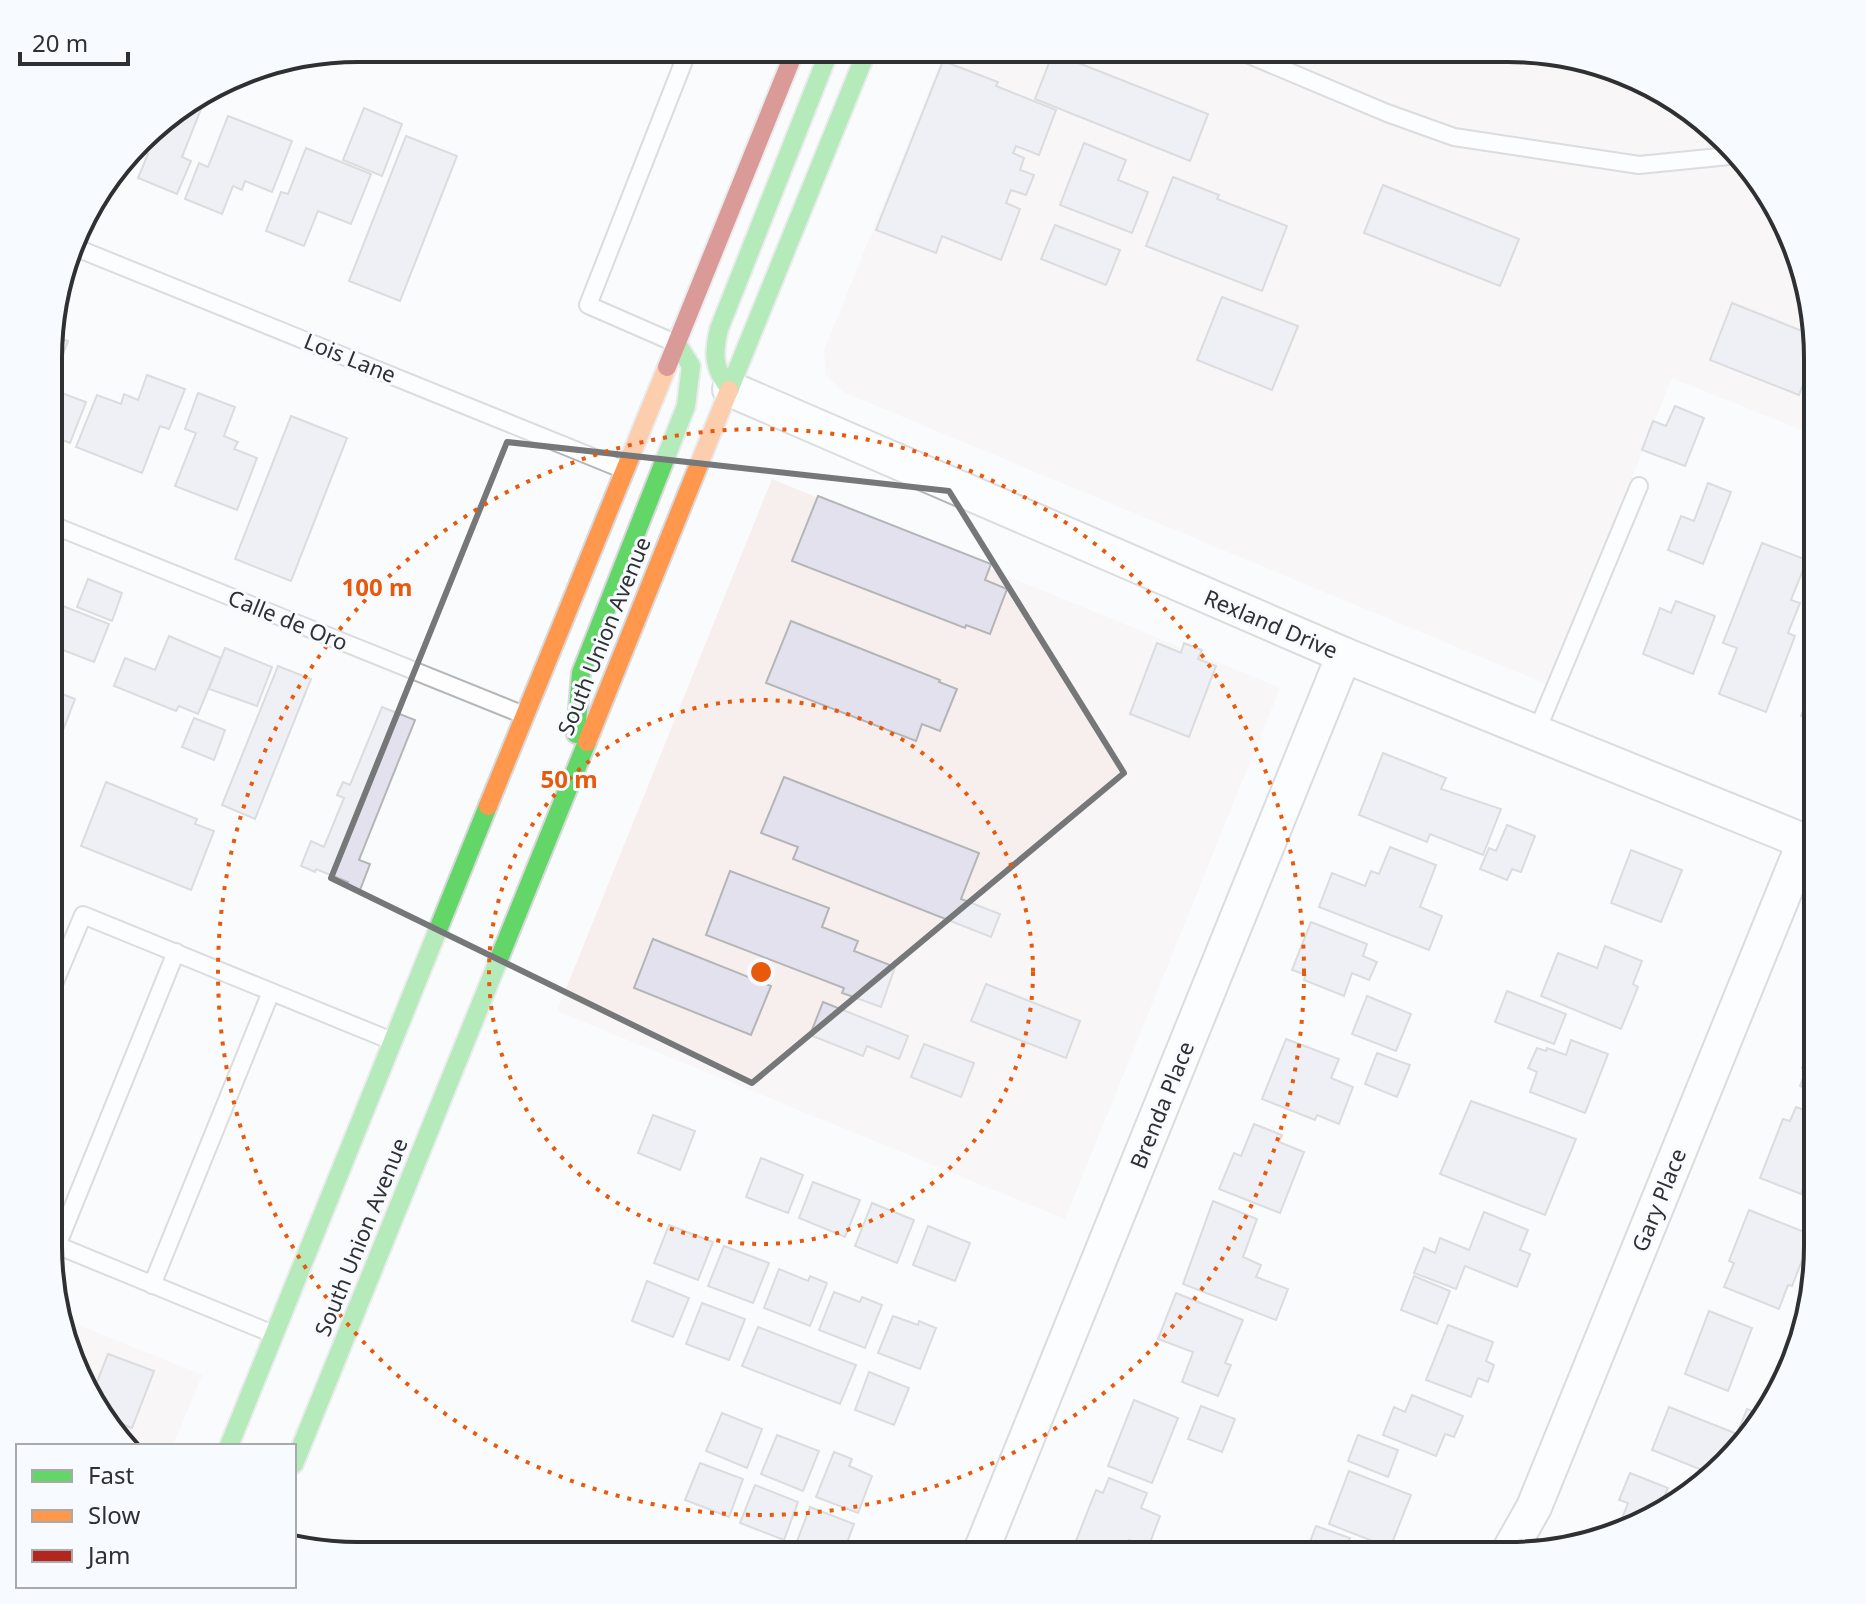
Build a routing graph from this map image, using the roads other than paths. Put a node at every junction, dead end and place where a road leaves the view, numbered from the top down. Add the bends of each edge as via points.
1 (683, 62) edge
2 (790, 62) edge
3 (825, 62) edge
4 (862, 62) edge
5 (1266, 62) edge
6 (1724, 156) edge
7 (83, 251) edge
8 (676, 343) junction
9 (730, 389) junction
10 (625, 470) junction
11 (1639, 486) dead end
12 (62, 529) edge
13 (1344, 655) junction
14 (527, 716) junction
15 (1536, 733) junction
16 (572, 781) junction
17 (1804, 837) edge
18 (1804, 857) edge
19 (176, 952) junction
20 (62, 965) edge
21 (271, 992) junction
22 (394, 1041) junction
23 (62, 1223) edge
24 (62, 1248) edge
25 (152, 1285) junction
26 (275, 1334) junction
27 (230, 1444) edge
28 (296, 1459) edge
29 (985, 1542) edge
30 (1515, 1542) edge

1 - 8 lane via 588,305
2 - 8 main road, South Union Avenue
3 - 9 main road via 719,329 716,373
4 - 9 main road, South Union Avenue
5 - 6 lane via 1454,137 1639,165
7 - 10 lane, Lois Lane
8 - 10 main road, South Union Avenue
8 - 16 main road via 690,356 686,406 581,673
9 - 13 street, Rexland Drive
9 - 16 main road, South Union Avenue
10 - 14 main road, South Union Avenue
11 - 15 lane
12 - 14 lane, Calle de Oro
13 - 15 street, Rexland Drive
13 - 29 street, Brenda Place
14 - 22 main road, South Union Avenue
15 - 17 street, Rexland Drive
16 - 28 main road, South Union Avenue
18 - 30 street, Gary Place via 1534,1507
19 - 20 lane via 83,915
19 - 21 lane
19 - 23 lane
21 - 22 lane
21 - 25 lane
22 - 26 main road, South Union Avenue
24 - 25 lane
25 - 26 lane
26 - 27 main road, South Union Avenue

